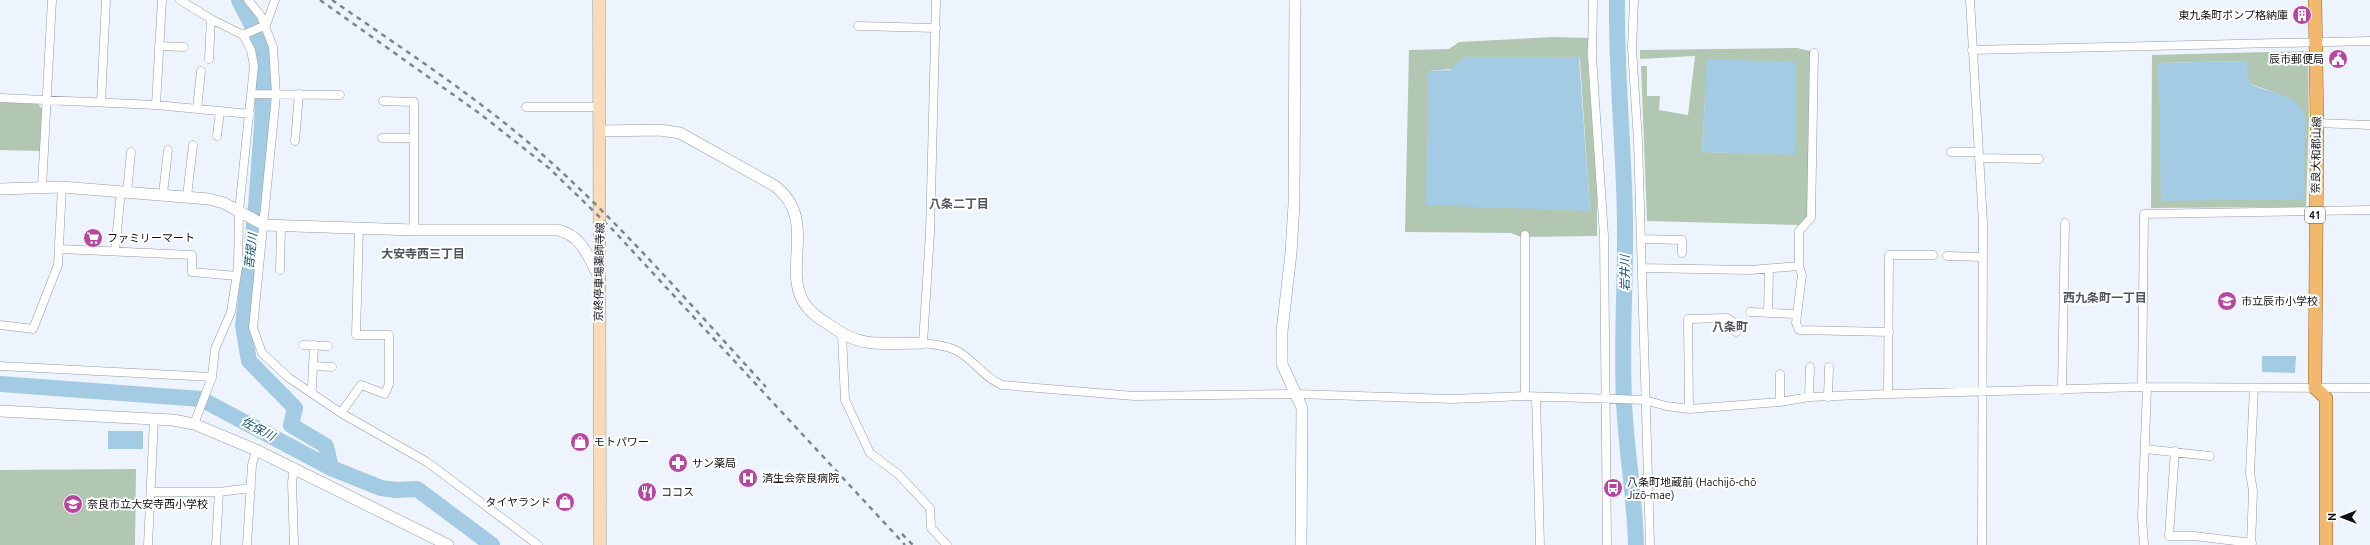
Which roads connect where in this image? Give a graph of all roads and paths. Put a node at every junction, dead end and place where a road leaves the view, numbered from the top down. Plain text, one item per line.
1 (52, 0) edge
2 (106, 0) edge
3 (162, 0) edge
4 (180, 0) edge
5 (248, 0) edge
6 (275, 0) edge
7 (599, 0) edge
8 (936, 0) edge
9 (1295, 0) edge
10 (1593, 0) edge
11 (1634, 0) edge
12 (1970, 0) edge
13 (2316, 0) edge
14 (211, 19) junction
15 (265, 25) junction
16 (858, 26) dead end
17 (936, 28) junction
18 (245, 34) junction
19 (2370, 41) edge
20 (2317, 42) junction
21 (159, 46) junction
22 (184, 47) dead end
23 (1972, 50) junction
24 (1814, 54) dead end
25 (209, 59) dead end
26 (201, 72) dead end
27 (299, 94) junction
28 (255, 95) junction
29 (274, 95) junction
30 (340, 95) dead end
31 (0, 98) edge
32 (47, 100) junction
33 (383, 101) dead end
34 (101, 102) junction
35 (156, 105) junction
36 (600, 106) junction
37 (526, 107) dead end
38 (196, 108) junction
39 (220, 111) junction
40 (250, 114) junction
41 (2317, 123) junction
42 (2370, 125) edge
43 (600, 131) junction
44 (217, 136) dead end
45 (382, 138) dead end
46 (414, 138) junction
47 (295, 141) dead end
48 (193, 144) dead end
49 (168, 150) dead end
50 (131, 152) dead end
51 (1951, 152) dead end
52 (1978, 155) junction
53 (2039, 159) dead end
54 (42, 187) junction
55 (62, 187) junction
56 (0, 189) edge
57 (124, 192) junction
58 (163, 194) junction
59 (187, 196) junction
60 (2315, 210) junction
61 (2370, 210) edge
62 (241, 212) junction
63 (2065, 223) dead end
64 (262, 224) junction
65 (281, 226) junction
66 (359, 228) junction
67 (414, 230) junction
68 (1526, 235) dead end
69 (1641, 239) junction
70 (60, 249) junction
71 (116, 251) junction
72 (1682, 254) dead end
73 (1933, 255) dead end
74 (1947, 256) dead end
75 (1983, 257) junction
76 (1799, 266) junction
77 (1642, 268) junction
78 (1769, 269) junction
79 (280, 270) dead end
80 (598, 275) junction
81 (236, 276) junction
82 (1750, 312) dead end
83 (1768, 313) junction
84 (1795, 314) junction
85 (0, 325) edge
86 (1736, 332) dead end
87 (1889, 332) junction
88 (842, 334) junction
89 (923, 344) junction
90 (303, 345) dead end
91 (314, 345) junction
92 (328, 346) dead end
93 (0, 366) edge
94 (313, 366) junction
95 (332, 367) dead end
96 (1810, 367) dead end
97 (1829, 367) dead end
98 (1780, 374) dead end
99 (211, 380) junction
100 (2145, 388) junction
101 (2254, 388) junction
102 (2315, 388) junction
103 (2370, 388) edge
104 (2062, 390) junction
105 (309, 391) junction
106 (1981, 393) junction
107 (1296, 394) junction
108 (1888, 394) junction
109 (1525, 396) junction
110 (1536, 397) junction
111 (1828, 397) junction
112 (1809, 398) junction
113 (1608, 399) junction
114 (1643, 400) junction
115 (1780, 402) junction
116 (1689, 409) junction
117 (0, 411) edge
118 (341, 413) junction
119 (154, 419) junction
120 (195, 419) junction
121 (2145, 449) junction
122 (256, 450) junction
123 (2175, 451) junction
124 (2210, 456) dead end
125 (294, 469) junction
126 (251, 488) junction
127 (151, 492) junction
128 (220, 492) junction
129 (2208, 541) edge
130 (2252, 544) edge
131 (148, 545) edge
132 (216, 545) edge
133 (248, 545) edge
134 (294, 545) edge
135 (448, 545) edge
136 (538, 545) edge
137 (600, 545) edge
138 (947, 545) edge
139 (1301, 545) edge
140 (1540, 545) edge
141 (1607, 545) edge
142 (1650, 545) edge
143 (1982, 545) edge
144 (2144, 545) edge
145 (2326, 545) edge

1 - 32 street
2 - 34 street
3 - 21 street
4 - 14 street
5 - 15 street
6 - 15 street
7 - 36 main road, 京終停車場薬師寺線
8 - 17 street
9 - 107 street
10 - 113 street
11 - 69 street
12 - 23 street
13 - 20 main road, 奈良大和郡山線 / 41
14 - 18 street
14 - 25 street
15 - 18 street
15 - 29 street
16 - 17 street
17 - 89 street
18 - 28 street
19 - 20 street
20 - 23 street
20 - 41 main road, 奈良大和郡山線 / 41
21 - 22 street
21 - 35 street
23 - 52 street
24 - 76 street
26 - 38 street
27 - 29 street
27 - 30 street
27 - 47 street
28 - 29 street
28 - 40 street
29 - 64 street
31 - 32 street
32 - 34 street
32 - 54 street
33 - 46 street
34 - 35 street
35 - 38 street
36 - 37 street
36 - 43 main road, 京終停車場薬師寺線
38 - 39 street
39 - 40 street
39 - 44 street
40 - 62 street
41 - 42 street
41 - 60 main road, 奈良大和郡山線 / 41
43 - 80 main road, 京終停車場薬師寺線
43 - 88 street
45 - 46 street
46 - 67 street
48 - 59 street
49 - 58 street
50 - 57 street
51 - 52 street
52 - 53 street
52 - 75 street
54 - 55 street
54 - 56 street
55 - 57 street
55 - 70 street
57 - 58 street
57 - 71 street
58 - 59 street
59 - 62 street
60 - 61 street
60 - 100 street
60 - 102 main road, 奈良大和郡山線 / 41
62 - 64 street
62 - 81 street
63 - 104 street
64 - 65 street
64 - 105 street
65 - 66 street
65 - 79 street
66 - 67 street
66 - 118 street
67 - 80 street
68 - 109 street
69 - 72 street
69 - 77 street
70 - 71 street
70 - 85 street
71 - 81 street
73 - 87 street
74 - 75 street
75 - 106 street
76 - 78 street
76 - 84 street
77 - 78 street
77 - 114 street
78 - 83 street
80 - 137 main road, 京終停車場薬師寺線
81 - 99 street
82 - 83 street
83 - 84 street
84 - 87 street
86 - 116 street
87 - 108 street
88 - 89 street
88 - 138 street
89 - 107 street
90 - 91 street
91 - 92 street
91 - 94 street
93 - 99 street
94 - 95 street
94 - 105 street
96 - 112 street
97 - 111 street
98 - 115 street
99 - 120 street
100 - 101 street
100 - 104 street
100 - 121 street
101 - 102 street
101 - 130 street
102 - 103 street
102 - 145 main road
104 - 106 street
105 - 118 street
106 - 108 street
106 - 143 street
107 - 109 street
107 - 139 street
108 - 111 street
109 - 110 street
110 - 113 street
110 - 140 street
111 - 112 street
112 - 115 street
113 - 114 street
113 - 141 street
114 - 116 street
114 - 142 street
115 - 116 street
117 - 119 street
118 - 136 street
119 - 120 street
119 - 127 street
120 - 122 street
121 - 123 street
121 - 144 street
122 - 125 street
122 - 126 street
123 - 124 street
123 - 129 street
125 - 134 street
125 - 135 street
126 - 128 street
126 - 133 street
127 - 128 street
127 - 131 street
128 - 132 street
129 - 130 street

